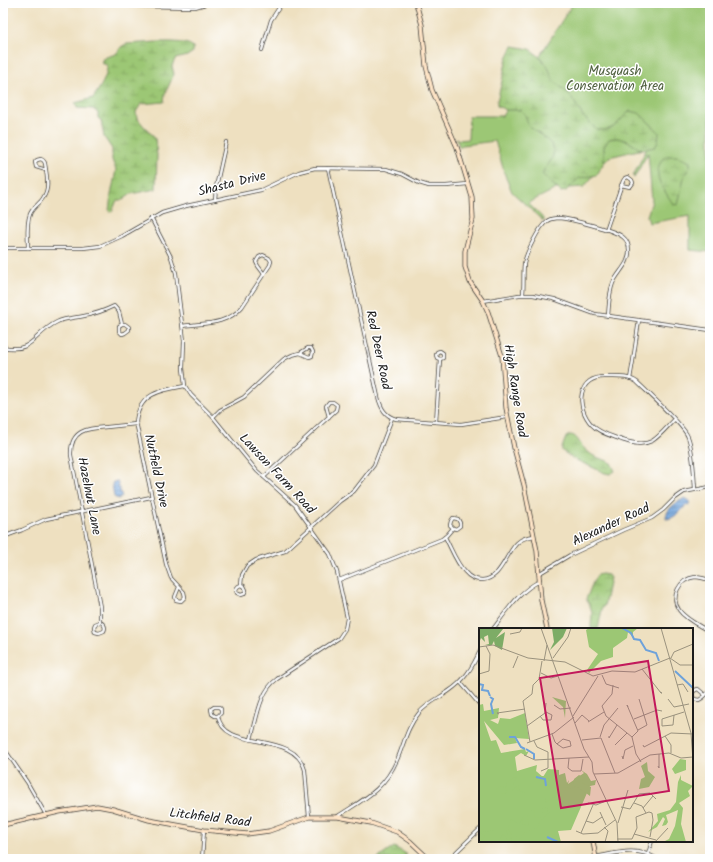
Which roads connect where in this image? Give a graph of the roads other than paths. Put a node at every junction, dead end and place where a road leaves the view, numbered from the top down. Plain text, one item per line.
1 (122, 3) edge
2 (209, 3) edge
3 (352, 3) edge
4 (416, 3) edge
5 (281, 4) edge
6 (262, 50) dead end
7 (226, 142) dead end
8 (328, 168) junction
9 (46, 170) junction
10 (468, 184) junction
11 (621, 185) junction
12 (215, 200) junction
13 (151, 218) junction
14 (606, 230) junction
15 (3, 248) edge
16 (28, 248) junction
17 (264, 274) junction
18 (523, 294) junction
19 (483, 301) junction
20 (608, 316) junction
21 (638, 320) junction
22 (122, 324) junction
23 (183, 326) junction
24 (710, 330) edge
25 (3, 347) edge
26 (300, 353) junction
27 (440, 359) dead end
28 (630, 378) junction
29 (185, 386) junction
30 (507, 416) junction
31 (329, 417) junction
32 (213, 418) junction
33 (392, 418) junction
34 (674, 420) junction
35 (436, 422) junction
36 (136, 424) junction
37 (264, 477) junction
38 (710, 487) edge
39 (695, 489) junction
40 (151, 497) junction
41 (82, 511) junction
42 (312, 527) junction
43 (452, 528) junction
44 (534, 536) junction
45 (3, 537) edge
46 (445, 537) junction
47 (540, 573) junction
48 (338, 580) junction
49 (710, 580) edge
50 (540, 582) junction
51 (241, 585) junction
52 (179, 587) junction
53 (100, 622) junction
54 (495, 628) edge
55 (548, 628) edge
56 (710, 632) edge
57 (710, 639) edge
58 (479, 653) edge
59 (710, 664) edge
60 (460, 682) junction
61 (710, 690) edge
62 (693, 692) edge
63 (705, 695) junction
64 (693, 696) edge
65 (479, 704) edge
66 (218, 716) junction
67 (251, 739) junction
68 (3, 747) edge
69 (46, 815) junction
70 (309, 817) junction
71 (338, 817) junction
72 (3, 825) edge
73 (204, 830) junction
74 (479, 830) edge
75 (592, 842) edge
76 (652, 842) edge
77 (648, 854) junction
78 (596, 858) edge
79 (202, 859) edge
80 (429, 859) edge
81 (449, 859) edge
82 (657, 859) edge

1 - 2 street
3 - 5 street
4 - 10 street, High Range Road
5 - 6 street
7 - 12 street
8 - 10 street, Shasta Drive
8 - 12 street, Shasta Drive
8 - 33 street, Red Deer Road
9 - 9 street
9 - 16 street
10 - 19 street, High Range Road
11 - 11 street
11 - 14 street
12 - 13 street, Shasta Drive
13 - 16 street, Shasta Drive
13 - 23 street
14 - 18 street
14 - 20 street
15 - 16 street, Shasta Drive
17 - 17 street
17 - 23 street
18 - 19 street
18 - 20 street
19 - 30 street, High Range Road
20 - 21 street
21 - 24 street
21 - 28 street
22 - 22 street
22 - 25 street
23 - 29 street
26 - 26 street
26 - 32 street
27 - 35 street
28 - 34 street
28 - 34 street
29 - 32 street, Lawson Farm Road
29 - 36 street, Nutfield Drive
30 - 35 street
30 - 44 street, High Range Road
31 - 31 street
31 - 37 street
32 - 37 street, Lawson Farm Road
33 - 35 street
33 - 42 street
34 - 39 street
36 - 40 street, Nutfield Drive
36 - 41 street, Hazelnut Lane
37 - 42 street, Lawson Farm Road
38 - 39 street, Alexander Road
39 - 47 street, Alexander Road
40 - 41 street
40 - 52 street, Nutfield Drive
41 - 45 street
41 - 53 street, Hazelnut Lane
42 - 48 street, Lawson Farm Road
42 - 51 street
43 - 43 street
43 - 46 street
44 - 46 street
44 - 47 street, High Range Road
46 - 48 street
47 - 50 street, High Range Road
48 - 67 street, Lawson Farm Road
49 - 56 street
50 - 54 street
50 - 55 street, High Range Road
51 - 51 street
52 - 52 street, Nutfield Drive
53 - 53 street, Hazelnut Lane
57 - 59 street
58 - 60 street
60 - 65 street
60 - 71 street
61 - 63 street
62 - 63 street
63 - 64 street
66 - 66 street
66 - 67 street
67 - 70 street
68 - 69 street
69 - 72 street, Litchfield Road
69 - 73 street, Litchfield Road
70 - 71 street, Litchfield Road
70 - 73 street, Litchfield Road
71 - 80 street, Litchfield Road
73 - 79 street
74 - 81 street
75 - 78 street
76 - 77 street
77 - 78 street
77 - 82 street

